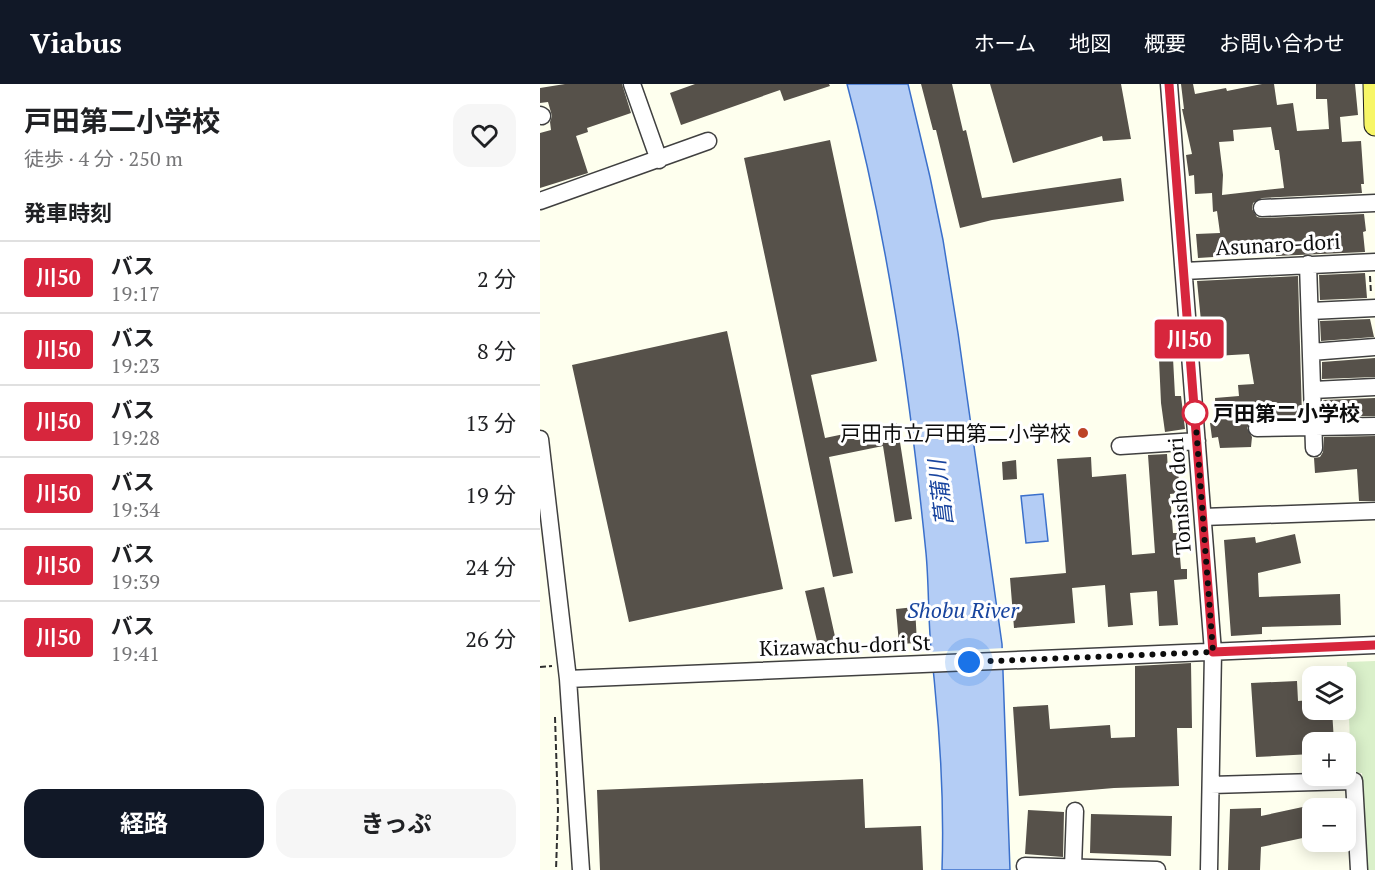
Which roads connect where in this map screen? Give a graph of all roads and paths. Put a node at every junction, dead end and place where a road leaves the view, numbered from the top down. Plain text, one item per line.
1 (633, 84) edge
2 (1169, 84) edge
3 (1374, 84) edge
4 (1375, 124) edge
5 (708, 141) dead end
6 (659, 160) junction
7 (540, 201) edge
8 (1375, 203) edge
9 (1262, 208) dead end
10 (1308, 264) junction
11 (1372, 270) edge
12 (1184, 272) junction
13 (1373, 303) edge
14 (1310, 311) junction
15 (1375, 347) edge
16 (1311, 352) junction
17 (1375, 387) edge
18 (1313, 390) junction
19 (1375, 426) edge
20 (1257, 428) dead end
21 (1314, 429) junction
22 (540, 439) edge
23 (1197, 441) junction
24 (1120, 446) dead end
25 (1314, 448) dead end
26 (1375, 511) edge
27 (1203, 517) junction
28 (1375, 645) edge
29 (1213, 652) junction
30 (568, 679) junction
31 (555, 716) dead end
32 (1211, 785) junction
33 (1075, 812) dead end
34 (1025, 866) dead end
35 (1073, 867) junction
36 (556, 870) edge
37 (581, 870) edge
38 (1157, 870) edge
39 (1209, 870) edge
40 (1359, 870) edge

1 - 6 street
2 - 12 street, Tonisho dori
3 - 4 main road
5 - 6 street
6 - 7 street
8 - 9 street
10 - 11 street, Asunaro-dori
10 - 12 street, Asunaro-dori
10 - 14 street
11 - 13 path
12 - 23 street, Tonisho dori
13 - 14 street
14 - 16 street
15 - 16 street
16 - 18 street
17 - 18 street
18 - 21 street
19 - 21 street
20 - 21 street
21 - 25 street
22 - 30 street
23 - 24 street
23 - 27 street, Tonisho dori
26 - 27 street
27 - 29 street, Tonisho dori
28 - 29 street, Kizawachu-dori St
29 - 30 street, Kizawachu-dori St
29 - 32 street, Tonisho dori
30 - 37 street
31 - 36 path
32 - 39 street, Tonisho dori
32 - 40 street
33 - 35 street
34 - 35 street
35 - 38 street

